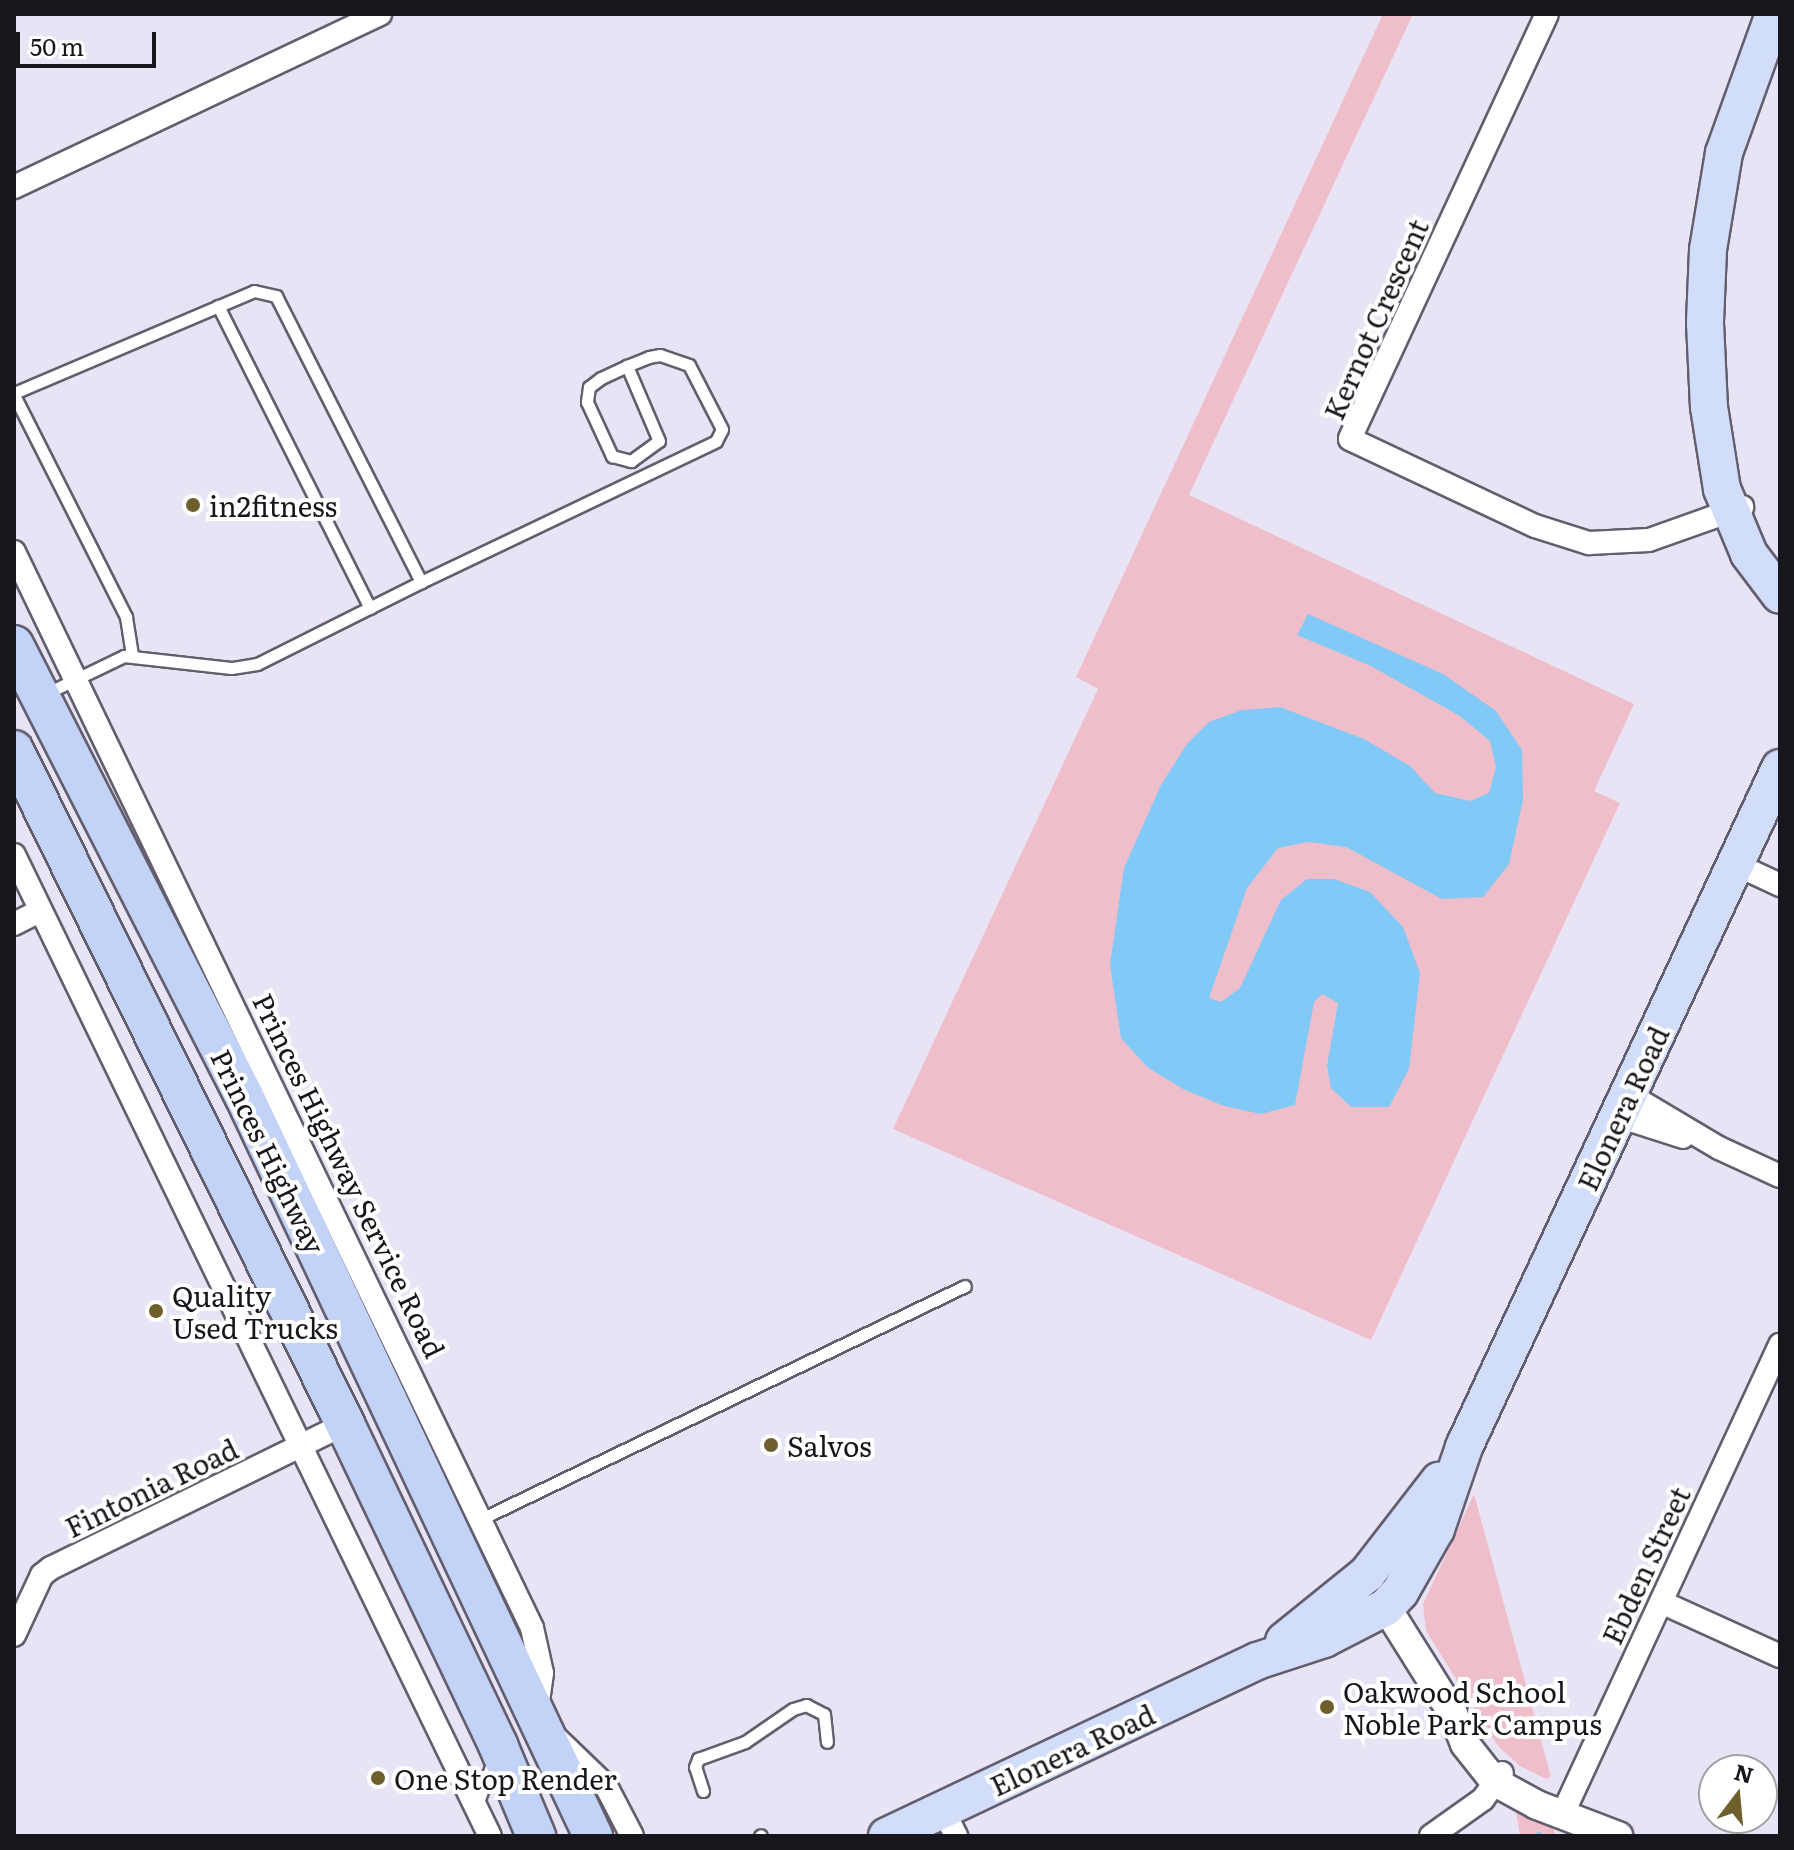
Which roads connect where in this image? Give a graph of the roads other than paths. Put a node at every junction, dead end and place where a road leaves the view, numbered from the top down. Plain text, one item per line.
1 (380, 14) edge
2 (1547, 14) edge
3 (1774, 14) edge
4 (14, 187) edge
5 (218, 306) junction
6 (627, 366) junction
7 (14, 394) edge
8 (1738, 508) junction
9 (14, 552) edge
10 (1780, 561) edge
11 (421, 582) junction
12 (1780, 595) edge
13 (370, 608) junction
14 (14, 645) edge
15 (132, 656) junction
16 (75, 677) junction
17 (26, 707) edge
18 (14, 750) edge
19 (1780, 768) edge
20 (14, 855) edge
21 (1735, 864) junction
22 (1780, 885) edge
23 (38, 912) junction
24 (14, 924) edge
25 (1623, 1105) junction
26 (1780, 1176) edge
27 (965, 1286) dead end
28 (1780, 1345) edge
29 (345, 1424) junction
30 (305, 1447) junction
31 (1464, 1447) junction
32 (481, 1519) junction
33 (1385, 1555) junction
34 (1661, 1602) junction
35 (1386, 1607) junction
36 (1309, 1621) junction
37 (14, 1635) edge
38 (1780, 1656) edge
39 (1257, 1661) junction
40 (542, 1719) junction
41 (827, 1742) dead end
42 (498, 1745) junction
43 (1498, 1777) junction
44 (703, 1791) dead end
45 (477, 1806) junction
46 (1564, 1811) junction
47 (950, 1823) edge
48 (490, 1836) edge
49 (536, 1836) edge
50 (593, 1836) edge
51 (632, 1836) edge
52 (887, 1836) edge
53 (1431, 1836) edge
54 (1618, 1836) edge

1 - 4 street
2 - 8 street, Kernot Crescent
3 - 8 main road
5 - 7 lane
5 - 11 lane
5 - 13 lane
6 - 6 lane
6 - 11 lane
7 - 15 lane
8 - 10 main road
8 - 12 main road
9 - 16 street, Princes Highway Service Road
11 - 13 lane
13 - 15 lane
14 - 17 highway, Princes Highway
15 - 16 lane
16 - 17 lane
16 - 32 street, Princes Highway Service Road
17 - 40 highway, Princes Highway
18 - 29 highway, Princes Highway
19 - 21 main road, Elonera Road
20 - 23 street
21 - 22 street
21 - 25 main road, Elonera Road
23 - 24 street
23 - 30 street
25 - 26 street
25 - 31 main road, Elonera Road
27 - 32 lane
28 - 34 street, Ebden Street
29 - 30 street, Fintonia Road
29 - 42 highway, Princes Highway
30 - 37 street, Fintonia Road
30 - 45 street
31 - 33 main road, Elonera Road
31 - 35 main road, Elonera Road
32 - 40 street, Princes Highway Service Road
33 - 35 main road
33 - 36 main road, Elonera Road
34 - 38 street
34 - 46 street, Ebden Street
35 - 36 main road
35 - 39 main road, Elonera Road
35 - 43 street
36 - 39 main road, Elonera Road
39 - 47 main road, Elonera Road
40 - 50 highway, Princes Highway
40 - 51 street
41 - 44 lane
42 - 45 lane
42 - 49 highway, Princes Highway
43 - 46 street
43 - 53 street
45 - 48 street
46 - 54 street
47 - 52 main road, Elonera Road

